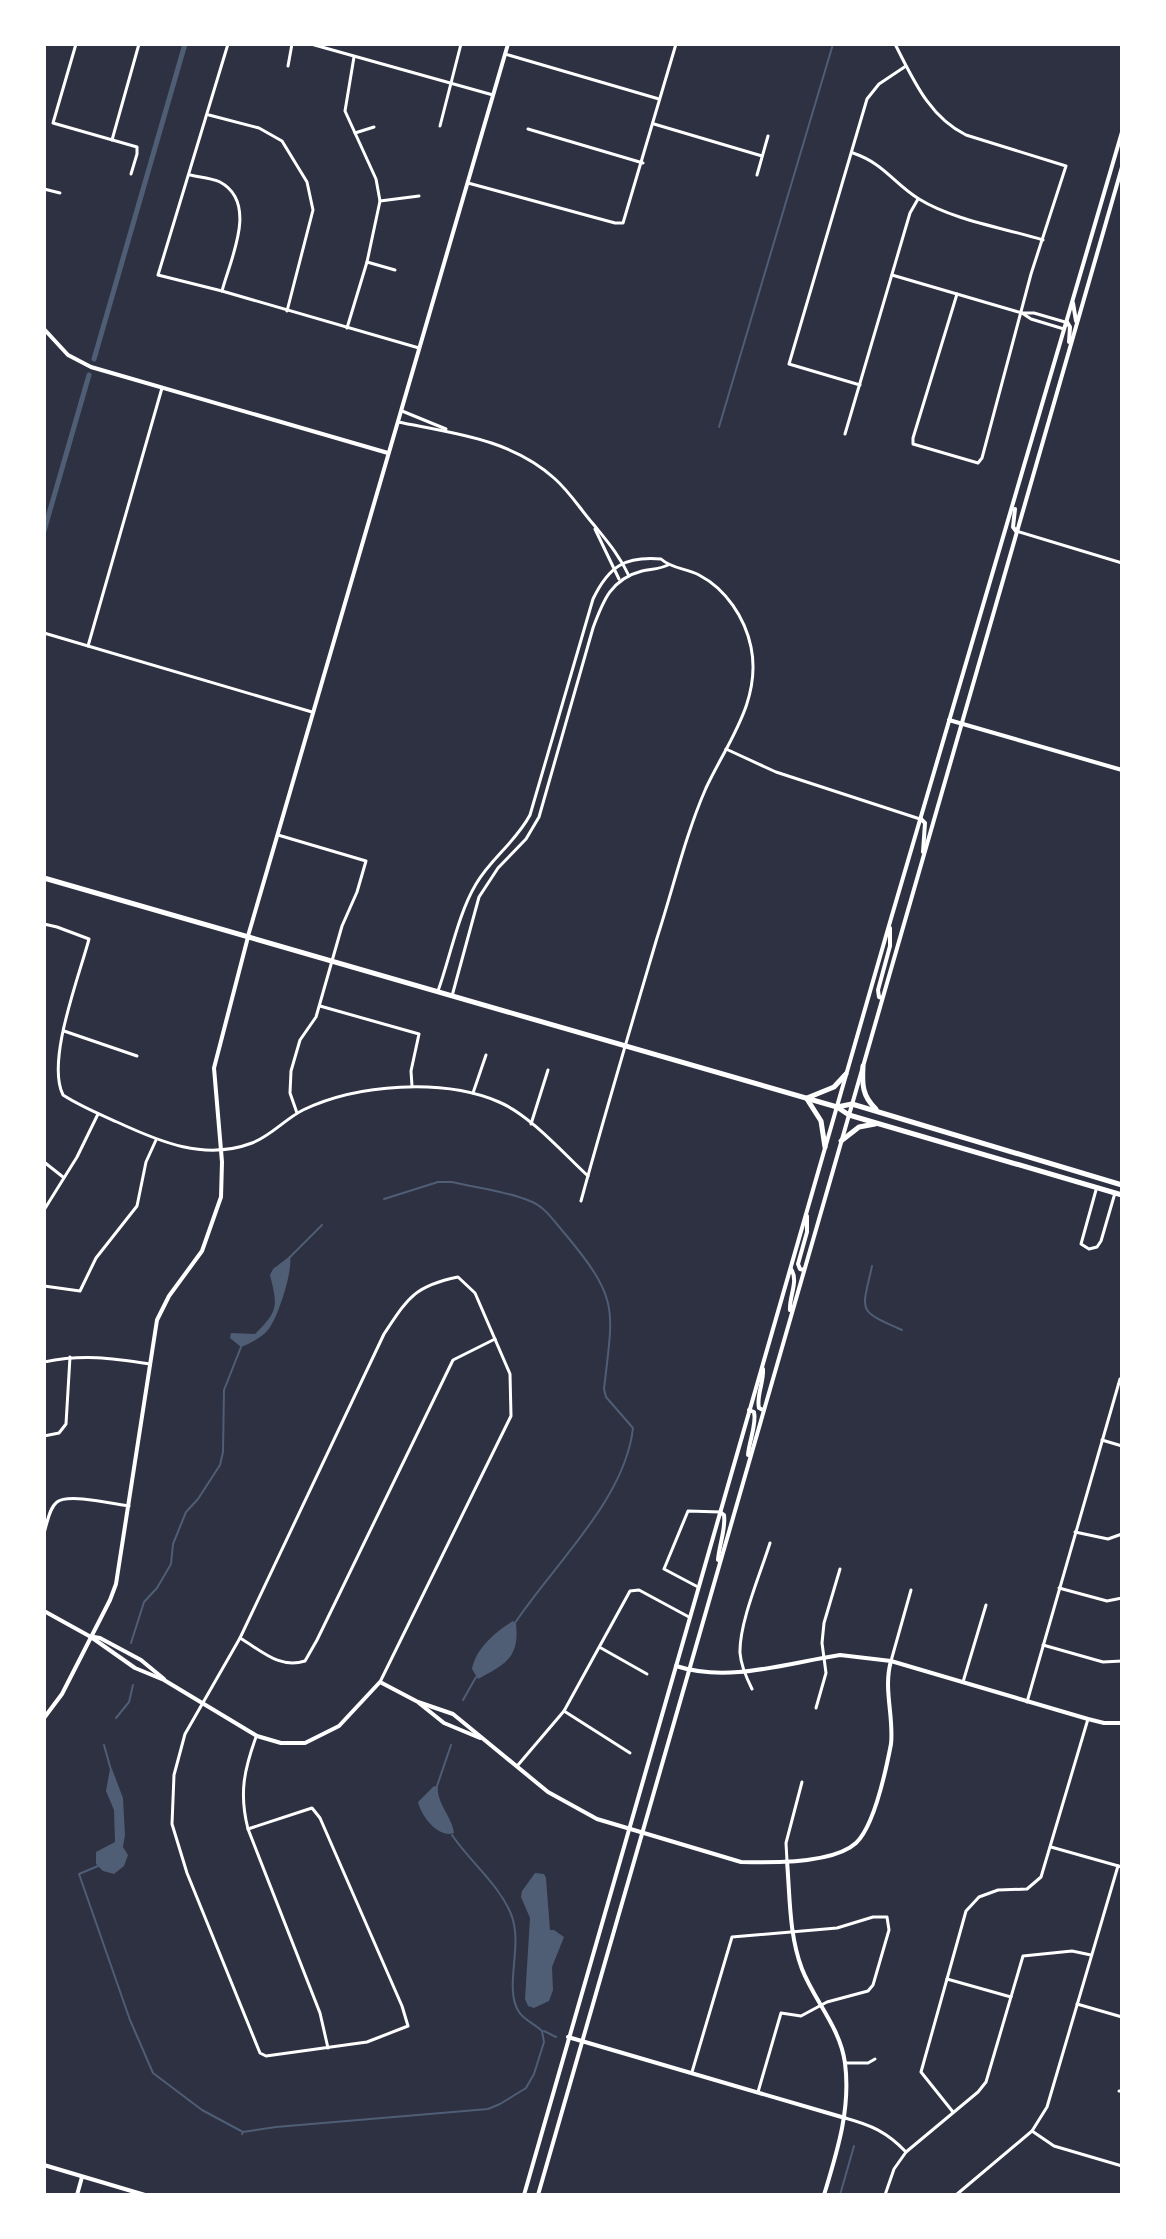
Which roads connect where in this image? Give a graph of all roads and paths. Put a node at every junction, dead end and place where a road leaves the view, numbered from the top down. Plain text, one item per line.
1 (76, 44) edge
2 (139, 44) edge
3 (228, 44) edge
4 (292, 44) edge
5 (311, 44) edge
6 (461, 44) edge
7 (508, 44) edge
8 (676, 44) edge
9 (895, 44) edge
10 (505, 54) junction
11 (354, 57) junction
12 (288, 66) dead end
13 (906, 66) junction
14 (451, 82) junction
15 (493, 95) junction
16 (661, 99) junction
17 (209, 115) junction
18 (654, 124) junction
19 (440, 126) dead end
20 (374, 127) dead end
21 (528, 129) dead end
22 (355, 133) junction
23 (1122, 134) edge
24 (768, 136) dead end
25 (112, 140) junction
26 (852, 153) junction
27 (762, 156) junction
28 (643, 163) junction
29 (1122, 167) edge
30 (131, 174) dead end
31 (190, 175) junction
32 (757, 175) dead end
33 (468, 183) junction
34 (44, 189) edge
35 (60, 193) dead end
36 (419, 196) dead end
37 (918, 199) junction
38 (380, 201) junction
39 (1043, 240) junction
40 (367, 262) junction
41 (395, 270) dead end
42 (892, 275) junction
43 (222, 291) junction
44 (957, 294) junction
45 (1073, 300) junction
46 (287, 311) junction
47 (1022, 313) junction
48 (1067, 322) junction
49 (1077, 322) junction
50 (347, 328) junction
51 (44, 329) edge
52 (1065, 329) junction
53 (420, 348) junction
54 (1069, 348) junction
55 (860, 385) junction
56 (162, 387) junction
57 (402, 411) junction
58 (398, 422) junction
59 (450, 430) junction
60 (845, 434) dead end
61 (388, 453) junction
62 (1017, 495) junction
63 (594, 525) junction
64 (1016, 531) junction
65 (623, 563) junction
66 (1122, 563) edge
67 (668, 565) junction
68 (613, 569) junction
69 (629, 576) junction
70 (620, 580) junction
71 (585, 626) junction
72 (593, 628) junction
73 (44, 633) edge
74 (88, 646) junction
75 (312, 712) junction
76 (559, 715) junction
77 (567, 718) junction
78 (949, 720) junction
79 (961, 723) junction
80 (726, 749) junction
81 (1122, 770) edge
82 (537, 794) junction
83 (545, 797) junction
84 (920, 819) junction
85 (277, 835) junction
86 (923, 859) junction
87 (485, 871) junction
88 (491, 877) junction
89 (44, 878) edge
90 (462, 920) junction
91 (890, 922) junction
92 (470, 923) junction
93 (44, 924) edge
94 (248, 936) junction
95 (333, 962) junction
96 (438, 991) junction
97 (452, 996) junction
98 (882, 998) junction
99 (320, 1006) junction
100 (64, 1031) junction
101 (624, 1047) junction
102 (486, 1055) dead end
103 (137, 1056) dead end
104 (863, 1066) junction
105 (548, 1070) dead end
106 (846, 1074) junction
107 (412, 1087) junction
108 (473, 1093) junction
109 (806, 1098) junction
110 (852, 1104) junction
111 (837, 1107) junction
112 (880, 1112) junction
113 (297, 1113) junction
114 (98, 1114) junction
115 (849, 1115) junction
116 (531, 1124) junction
117 (877, 1124) junction
118 (156, 1140) junction
119 (841, 1141) junction
120 (825, 1147) junction
121 (221, 1149) junction
122 (44, 1162) edge
123 (1052, 1164) junction
124 (1035, 1170) junction
125 (588, 1176) junction
126 (63, 1177) junction
127 (1122, 1185) edge
128 (1097, 1187) junction
129 (1118, 1194) edge
130 (581, 1201) dead end
131 (44, 1210) edge
132 (807, 1210) junction
133 (790, 1267) junction
134 (804, 1270) junction
135 (44, 1286) edge
136 (790, 1316) junction
137 (495, 1339) junction
138 (70, 1357) junction
139 (44, 1362) edge
140 (763, 1362) junction
141 (150, 1364) junction
142 (1121, 1380) edge
143 (749, 1410) junction
144 (763, 1410) junction
145 (44, 1436) edge
146 (1102, 1440) junction
147 (1122, 1446) edge
148 (748, 1461) junction
149 (129, 1506) junction
150 (720, 1512) junction
151 (1075, 1532) junction
152 (44, 1533) edge
153 (1122, 1534) edge
154 (770, 1543) dead end
155 (718, 1566) junction
156 (840, 1569) dead end
157 (698, 1587) junction
158 (1059, 1588) junction
159 (911, 1590) dead end
160 (1122, 1598) edge
161 (986, 1605) dead end
162 (44, 1611) edge
163 (689, 1617) junction
164 (91, 1637) junction
165 (240, 1638) junction
166 (1043, 1645) junction
167 (601, 1648) junction
168 (824, 1657) junction
169 (891, 1661) junction
170 (1122, 1661) edge
171 (676, 1666) junction
172 (688, 1670) junction
173 (743, 1671) junction
174 (647, 1674) dead end
175 (164, 1680) junction
176 (380, 1682) junction
177 (963, 1682) junction
178 (752, 1689) dead end
179 (418, 1702) junction
180 (1027, 1702) junction
181 (202, 1703) junction
182 (816, 1708) dead end
183 (564, 1711) junction
184 (44, 1718) edge
185 (1088, 1719) junction
186 (1122, 1723) edge
187 (257, 1736) junction
188 (482, 1739) junction
189 (630, 1753) dead end
190 (518, 1765) junction
191 (802, 1782) dead end
192 (248, 1829) junction
193 (628, 1830) junction
194 (641, 1834) junction
195 (1051, 1847) junction
196 (787, 1861) junction
197 (1120, 1867) edge
198 (792, 1932) junction
199 (1091, 1955) junction
200 (947, 1979) junction
201 (1011, 1997) junction
202 (1077, 2004) junction
203 (821, 2006) junction
204 (1122, 2017) edge
205 (568, 2037) junction
206 (581, 2041) junction
207 (328, 2048) junction
208 (875, 2059) dead end
209 (845, 2063) junction
210 (692, 2072) junction
211 (758, 2092) junction
212 (953, 2112) junction
213 (845, 2118) junction
214 (1032, 2131) junction
215 (906, 2152) junction
216 (44, 2165) edge
217 (1122, 2166) edge
218 (82, 2177) junction
219 (77, 2195) edge
220 (145, 2195) edge
221 (524, 2195) edge
222 (538, 2195) edge
223 (824, 2195) edge
224 (885, 2195) edge
225 (956, 2195) edge

1 - 25 street
2 - 25 street
3 - 17 street
4 - 12 street
5 - 11 street
6 - 14 street
7 - 10 main road
8 - 16 street
9 - 13 street
10 - 15 main road
10 - 16 street
11 - 14 street
11 - 22 street
13 - 26 street
13 - 39 street
14 - 15 street
14 - 19 street
15 - 33 main road
16 - 18 street
17 - 31 street
17 - 46 street
18 - 27 street
18 - 28 street
20 - 22 street
21 - 28 street
22 - 38 street
23 - 45 main road
24 - 27 street
25 - 30 street
26 - 37 street
26 - 55 street
27 - 32 street
28 - 33 street
29 - 49 main road
31 - 43 street
31 - 43 street
33 - 53 main road
34 - 35 street
36 - 38 street
37 - 39 street
37 - 42 street
38 - 40 street
39 - 47 street
40 - 41 street
40 - 50 street
42 - 44 street
42 - 55 street
43 - 46 street
44 - 47 street
44 - 47 street
45 - 48 main road
45 - 49 main road
46 - 50 street
47 - 48 street
47 - 52 street
48 - 52 main road
48 - 54 main road
49 - 54 main road
50 - 53 street
51 - 56 main road
52 - 62 main road
53 - 57 main road
54 - 64 main road
55 - 60 street
56 - 61 main road
56 - 74 street
57 - 58 main road
57 - 59 street
58 - 59 street
58 - 61 main road
59 - 63 street
61 - 75 main road
62 - 64 main road
62 - 78 main road
63 - 65 street
63 - 68 street
64 - 66 street
64 - 79 main road
65 - 67 street
65 - 68 street
65 - 69 street
67 - 69 street
67 - 80 street
68 - 70 street
68 - 71 street
69 - 70 street
70 - 72 street
71 - 72 street
71 - 76 street
72 - 77 street
73 - 74 street
74 - 75 street
75 - 85 main road
76 - 77 street
76 - 82 street
77 - 83 street
78 - 79 main road
78 - 84 main road
79 - 81 main road
79 - 86 main road
80 - 84 street
80 - 101 street
82 - 83 street
82 - 87 street
83 - 88 street
84 - 86 main road
84 - 91 main road
85 - 94 main road
85 - 95 street
86 - 98 main road
87 - 88 street
87 - 90 street
88 - 92 street
89 - 94 main road
90 - 92 street
90 - 96 street
91 - 98 main road
91 - 106 main road
92 - 97 street
93 - 100 street
94 - 95 main road
94 - 121 main road
95 - 96 main road
95 - 99 street
96 - 97 main road
97 - 101 main road
98 - 104 main road
99 - 107 street
99 - 113 street
100 - 103 street
100 - 114 street
101 - 109 main road
101 - 125 street
102 - 108 street
104 - 110 main road
104 - 112 main road
105 - 116 street
106 - 109 main road
106 - 111 main road
107 - 108 street
107 - 113 street
108 - 116 street
109 - 111 main road
109 - 120 main road
110 - 111 main road
110 - 112 main road
110 - 115 main road
111 - 115 main road
111 - 120 main road
112 - 123 main road
113 - 121 street
114 - 118 street
114 - 126 street
115 - 117 main road
115 - 119 main road
116 - 125 street
117 - 119 main road
117 - 124 main road
118 - 121 street
118 - 135 street
119 - 134 main road
120 - 132 main road
121 - 141 main road
122 - 126 street
123 - 124 main road
123 - 127 main road
124 - 128 main road
125 - 130 street
126 - 131 street
128 - 129 main road
128 - 129 street
132 - 133 main road
132 - 134 main road
133 - 136 main road
133 - 140 main road
134 - 136 main road
136 - 144 main road
137 - 165 street
137 - 165 street
137 - 176 street
138 - 139 street
138 - 141 street
138 - 145 street
140 - 143 main road
140 - 144 main road
141 - 149 main road
142 - 146 street
143 - 148 main road
143 - 150 main road
144 - 148 main road
146 - 147 street
146 - 151 street
148 - 155 main road
149 - 152 street
149 - 164 main road
150 - 155 main road
150 - 157 main road
150 - 157 street
151 - 153 street
151 - 158 street
154 - 173 street
155 - 172 main road
156 - 168 street
157 - 163 main road
158 - 160 street
158 - 166 street
159 - 169 street
161 - 177 street
162 - 164 main road
163 - 167 street
163 - 171 main road
164 - 175 main road
164 - 175 main road
164 - 184 main road
165 - 181 street
166 - 170 street
166 - 180 street
167 - 174 street
167 - 183 street
168 - 169 main road
168 - 173 main road
168 - 182 street
169 - 177 main road
169 - 196 main road
171 - 172 main road
171 - 193 main road
172 - 173 main road
172 - 194 main road
173 - 178 street
175 - 181 main road
176 - 179 main road
176 - 187 main road
177 - 180 main road
179 - 188 main road
179 - 188 main road
180 - 185 main road
181 - 187 main road
181 - 207 street
183 - 189 street
183 - 190 street
185 - 186 main road
185 - 195 street
187 - 192 street
188 - 190 main road
190 - 193 main road
191 - 196 street
192 - 207 street
192 - 207 street
193 - 194 main road
193 - 205 main road
194 - 196 main road
194 - 206 main road
195 - 197 street
195 - 200 street
196 - 198 main road
197 - 199 street
198 - 203 main road
198 - 203 street
198 - 210 street
199 - 201 street
199 - 202 street
200 - 201 street
200 - 212 street
201 - 212 street
202 - 204 street
202 - 214 street
203 - 209 main road
203 - 211 street
205 - 206 main road
205 - 221 main road
206 - 210 main road
206 - 222 main road
208 - 209 street
209 - 213 main road
210 - 211 main road
211 - 213 main road
212 - 215 street
213 - 215 street
213 - 223 main road
214 - 217 street
214 - 225 street
215 - 224 street
216 - 218 main road
218 - 219 main road
218 - 220 main road

